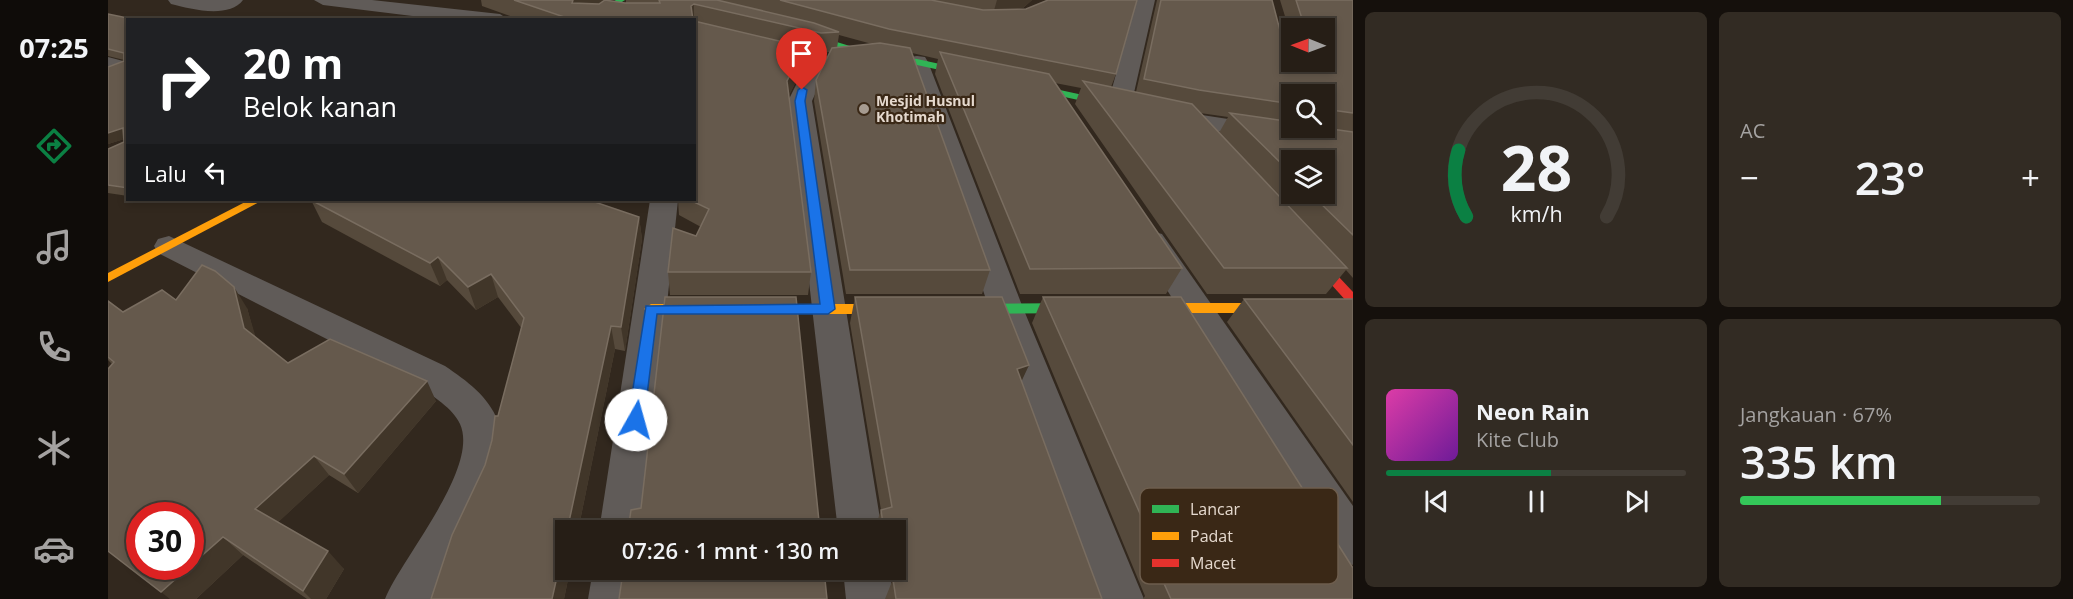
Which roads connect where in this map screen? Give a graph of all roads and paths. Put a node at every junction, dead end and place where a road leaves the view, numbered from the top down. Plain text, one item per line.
1 (177, 0) edge
2 (234, 0) edge
3 (323, 0) edge
4 (1146, 0) edge
5 (619, 7) edge
6 (450, 17) edge
7 (467, 18) edge
8 (591, 18) edge
9 (776, 25) edge
10 (875, 56) junction
11 (108, 62) edge
12 (916, 62) junction
13 (108, 72) edge
14 (1051, 91) junction
15 (1125, 107) joint
16 (1190, 125) edge
17 (1077, 131) edge
18 (1353, 146) edge
19 (255, 201) edge
20 (664, 201) edge
21 (1136, 220) edge
22 (1298, 240) edge
23 (169, 246) junction
24 (108, 278) edge
25 (1349, 305) edge
26 (1006, 308) junction
27 (1101, 308) edge
28 (1136, 308) edge
29 (1195, 308) junction
30 (1297, 308) edge
31 (651, 309) junction
32 (828, 309) junction
33 (911, 309) edge
34 (946, 309) edge
35 (1316, 488) edge
36 (622, 520) edge
37 (858, 520) edge
38 (1338, 522) edge
39 (1353, 544) edge
40 (615, 580) edge
41 (867, 580) edge
42 (409, 599) edge
43 (612, 599) edge
44 (870, 599) edge
45 (1120, 599) edge

1 - 2 street
3 - 6 street
4 - 15 street
5 - 8 street
6 - 7 street
9 - 10 street
10 - 12 street
10 - 32 street
11 - 13 lane
12 - 14 street
12 - 26 street
14 - 15 street
14 - 17 street
16 - 18 street
19 - 23 street
20 - 31 street
21 - 29 street
22 - 25 street
23 - 24 street
23 - 42 street
26 - 27 street
26 - 34 street
26 - 45 street
28 - 29 street
29 - 30 street
29 - 35 street
31 - 32 street
31 - 36 street
32 - 33 street
32 - 37 street
38 - 39 street
40 - 43 street
41 - 44 street

